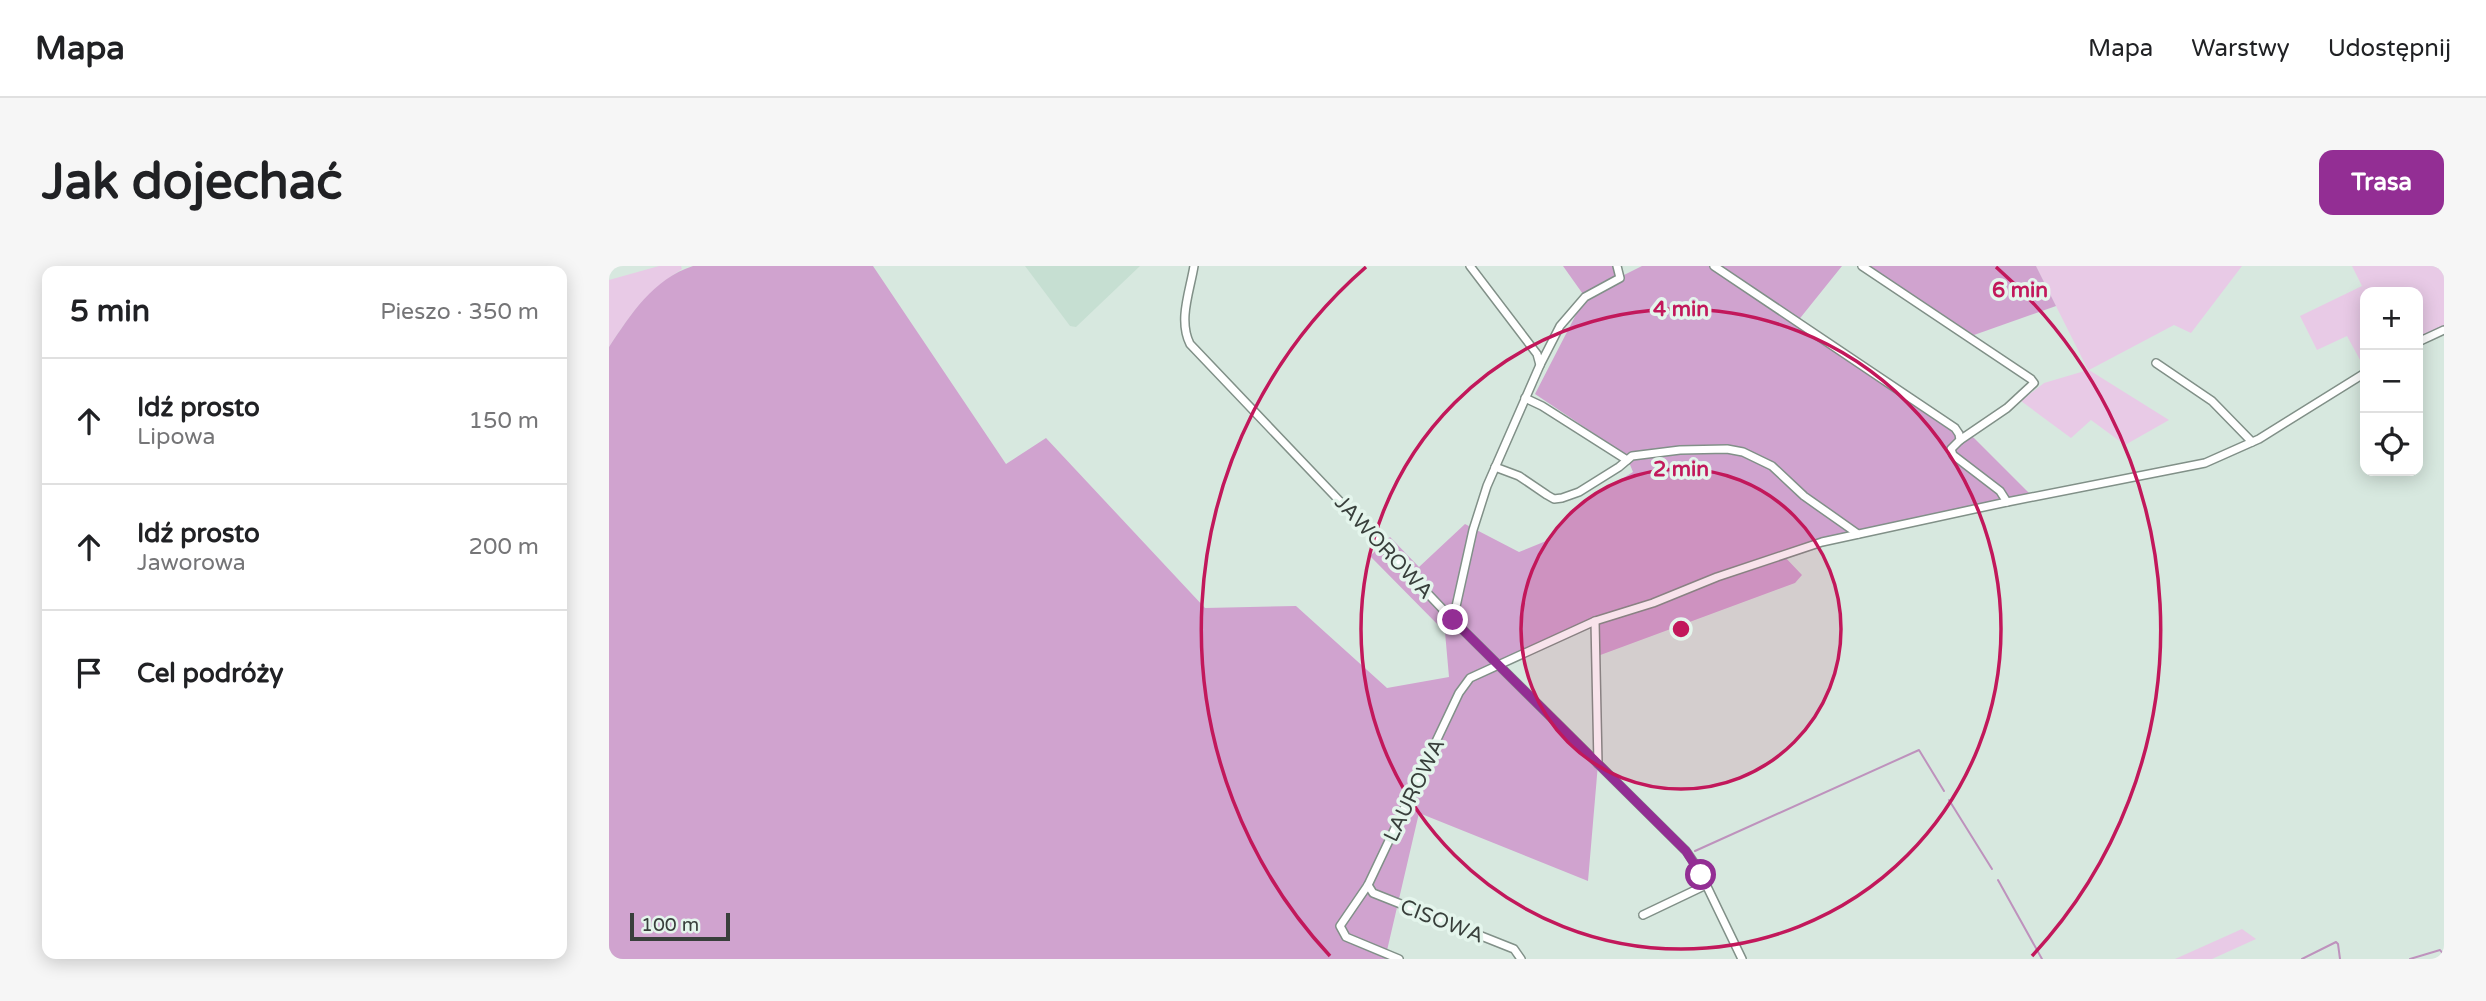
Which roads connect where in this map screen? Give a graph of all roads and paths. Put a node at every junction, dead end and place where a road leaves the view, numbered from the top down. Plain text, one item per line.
1 (1194, 266) edge
2 (1470, 266) edge
3 (1617, 266) edge
4 (1714, 266) edge
5 (1862, 266) edge
6 (2444, 330) edge
7 (2423, 340) edge
8 (2156, 363) dead end
9 (1540, 365) junction
10 (2360, 376) edge
11 (1525, 398) junction
12 (1960, 440) junction
13 (2252, 442) junction
14 (1626, 460) junction
15 (1495, 467) junction
16 (2007, 502) junction
17 (1859, 534) junction
18 (1453, 620) junction
19 (1595, 621) junction
20 (1497, 664) junction
21 (1598, 764) junction
22 (1368, 885) junction
23 (1706, 885) junction
24 (1643, 915) dead end
25 (1520, 956) edge
26 (1399, 959) edge
27 (1742, 959) edge

1 - 18 street, JAWOROWA
2 - 9 street
3 - 9 street
4 - 12 street
5 - 12 street
6 - 7 street
8 - 13 street
9 - 11 street
10 - 13 street, LAUROWA
11 - 14 street
11 - 15 street
12 - 16 street
13 - 16 street, LAUROWA
14 - 15 street
14 - 17 street
15 - 18 street
16 - 17 street, LAUROWA
17 - 19 street, LAUROWA
18 - 20 street, JAWOROWA
19 - 20 street, LAUROWA
19 - 21 street
20 - 21 street, JAWOROWA
20 - 22 street, LAUROWA
21 - 23 street, JAWOROWA
22 - 25 street, CISOWA
22 - 26 street, LAUROWA
23 - 24 street
23 - 27 street, JAWOROWA

